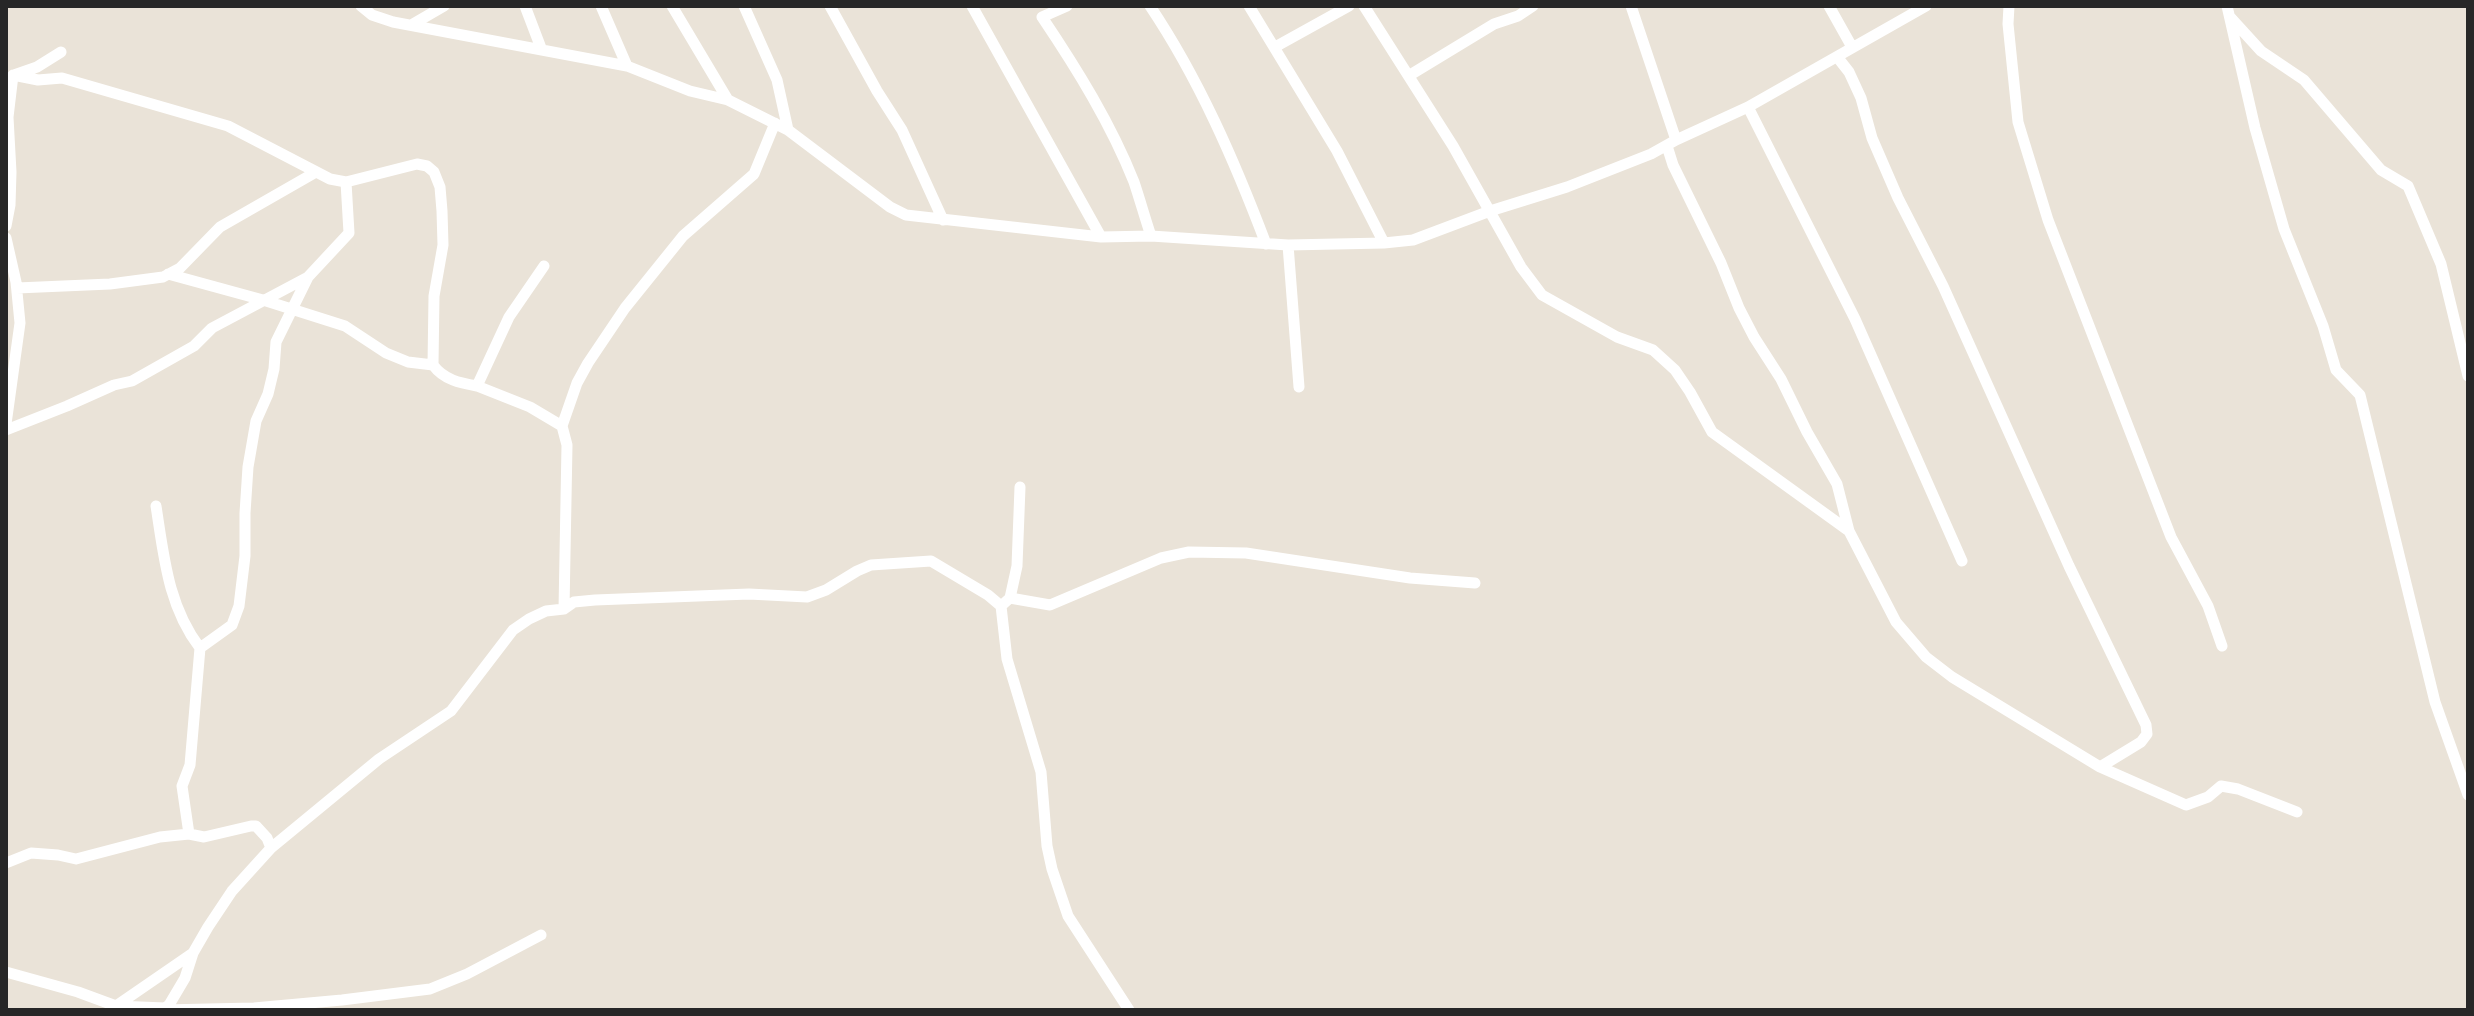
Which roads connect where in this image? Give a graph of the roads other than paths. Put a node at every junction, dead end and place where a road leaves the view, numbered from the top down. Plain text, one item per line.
1 (361, 6) edge
2 (444, 6) edge
3 (525, 6) edge
4 (601, 6) edge
5 (672, 6) edge
6 (744, 6) edge
7 (830, 6) edge
8 (972, 6) edge
9 (1067, 6) edge
10 (1150, 6) edge
11 (1249, 6) edge
12 (1349, 6) edge
13 (1364, 6) edge
14 (1533, 6) edge
15 (1631, 6) edge
16 (1829, 6) edge
17 (1926, 6) edge
18 (2009, 6) edge
19 (2228, 11) edge
20 (413, 24) junction
21 (1275, 47) junction
22 (1852, 47) junction
23 (541, 48) junction
24 (61, 52) dead end
25 (1838, 58) junction
26 (627, 66) junction
27 (9, 74) edge
28 (1410, 75) junction
29 (728, 100) junction
30 (1748, 107) junction
31 (775, 123) junction
32 (788, 130) junction
33 (1672, 143) junction
34 (316, 172) junction
35 (346, 182) junction
36 (1490, 211) junction
37 (943, 220) junction
38 (6, 226) edge
39 (1151, 236) junction
40 (1101, 237) junction
41 (6, 238) edge
42 (1384, 243) junction
43 (1266, 244) junction
44 (1288, 245) junction
45 (544, 266) dead end
46 (168, 274) junction
47 (308, 277) junction
48 (17, 288) junction
49 (263, 300) junction
50 (291, 309) junction
51 (433, 365) junction
52 (2468, 376) edge
53 (477, 386) junction
54 (1299, 387) dead end
55 (562, 426) junction
56 (6, 427) edge
57 (1020, 487) dead end
58 (156, 506) dead end
59 (1849, 531) junction
60 (1962, 561) dead end
61 (1475, 583) dead end
62 (1005, 602) junction
63 (564, 609) junction
64 (2222, 646) dead end
65 (200, 648) junction
66 (2100, 767) junction
67 (2468, 795) edge
68 (2297, 812) dead end
69 (189, 834) junction
70 (271, 848) junction
71 (6, 863) edge
72 (541, 935) dead end
73 (193, 953) junction
74 (6, 972) edge
75 (116, 1006) junction
76 (164, 1009) edge
77 (1129, 1010) edge

1 - 20 street
2 - 20 street
3 - 23 street
4 - 26 street
5 - 29 street
6 - 32 street
7 - 37 street
8 - 40 street
9 - 39 street
10 - 43 street
11 - 21 street
12 - 21 street
13 - 28 street
14 - 28 street
15 - 33 street
16 - 22 street
17 - 22 street
18 - 64 street
19 - 52 street
19 - 67 street
20 - 23 street
21 - 42 street
22 - 25 street
23 - 26 street
24 - 27 street
25 - 30 street
25 - 66 street
26 - 29 street
27 - 34 street
27 - 38 street
28 - 36 street
29 - 31 street
30 - 33 street
30 - 60 street
31 - 32 street
31 - 55 street
32 - 37 street
33 - 36 street
33 - 59 street
34 - 35 street
34 - 46 street
35 - 47 street
35 - 51 street
36 - 42 street
36 - 59 street
37 - 40 street
39 - 40 street
39 - 43 street
41 - 48 street
42 - 44 street
43 - 44 street
44 - 54 street
45 - 53 street
46 - 48 street
46 - 49 street
47 - 49 street
47 - 50 street
48 - 56 street
49 - 50 street
49 - 56 street
50 - 51 street
50 - 65 street
51 - 53 street
53 - 55 street
55 - 63 street
57 - 62 street
58 - 65 street
59 - 66 street
61 - 62 street
62 - 63 street
62 - 77 street
63 - 70 street
65 - 69 street
66 - 68 street
69 - 70 street
69 - 71 street
70 - 73 street
72 - 76 street
73 - 75 street
73 - 76 street
74 - 75 street
75 - 76 street

